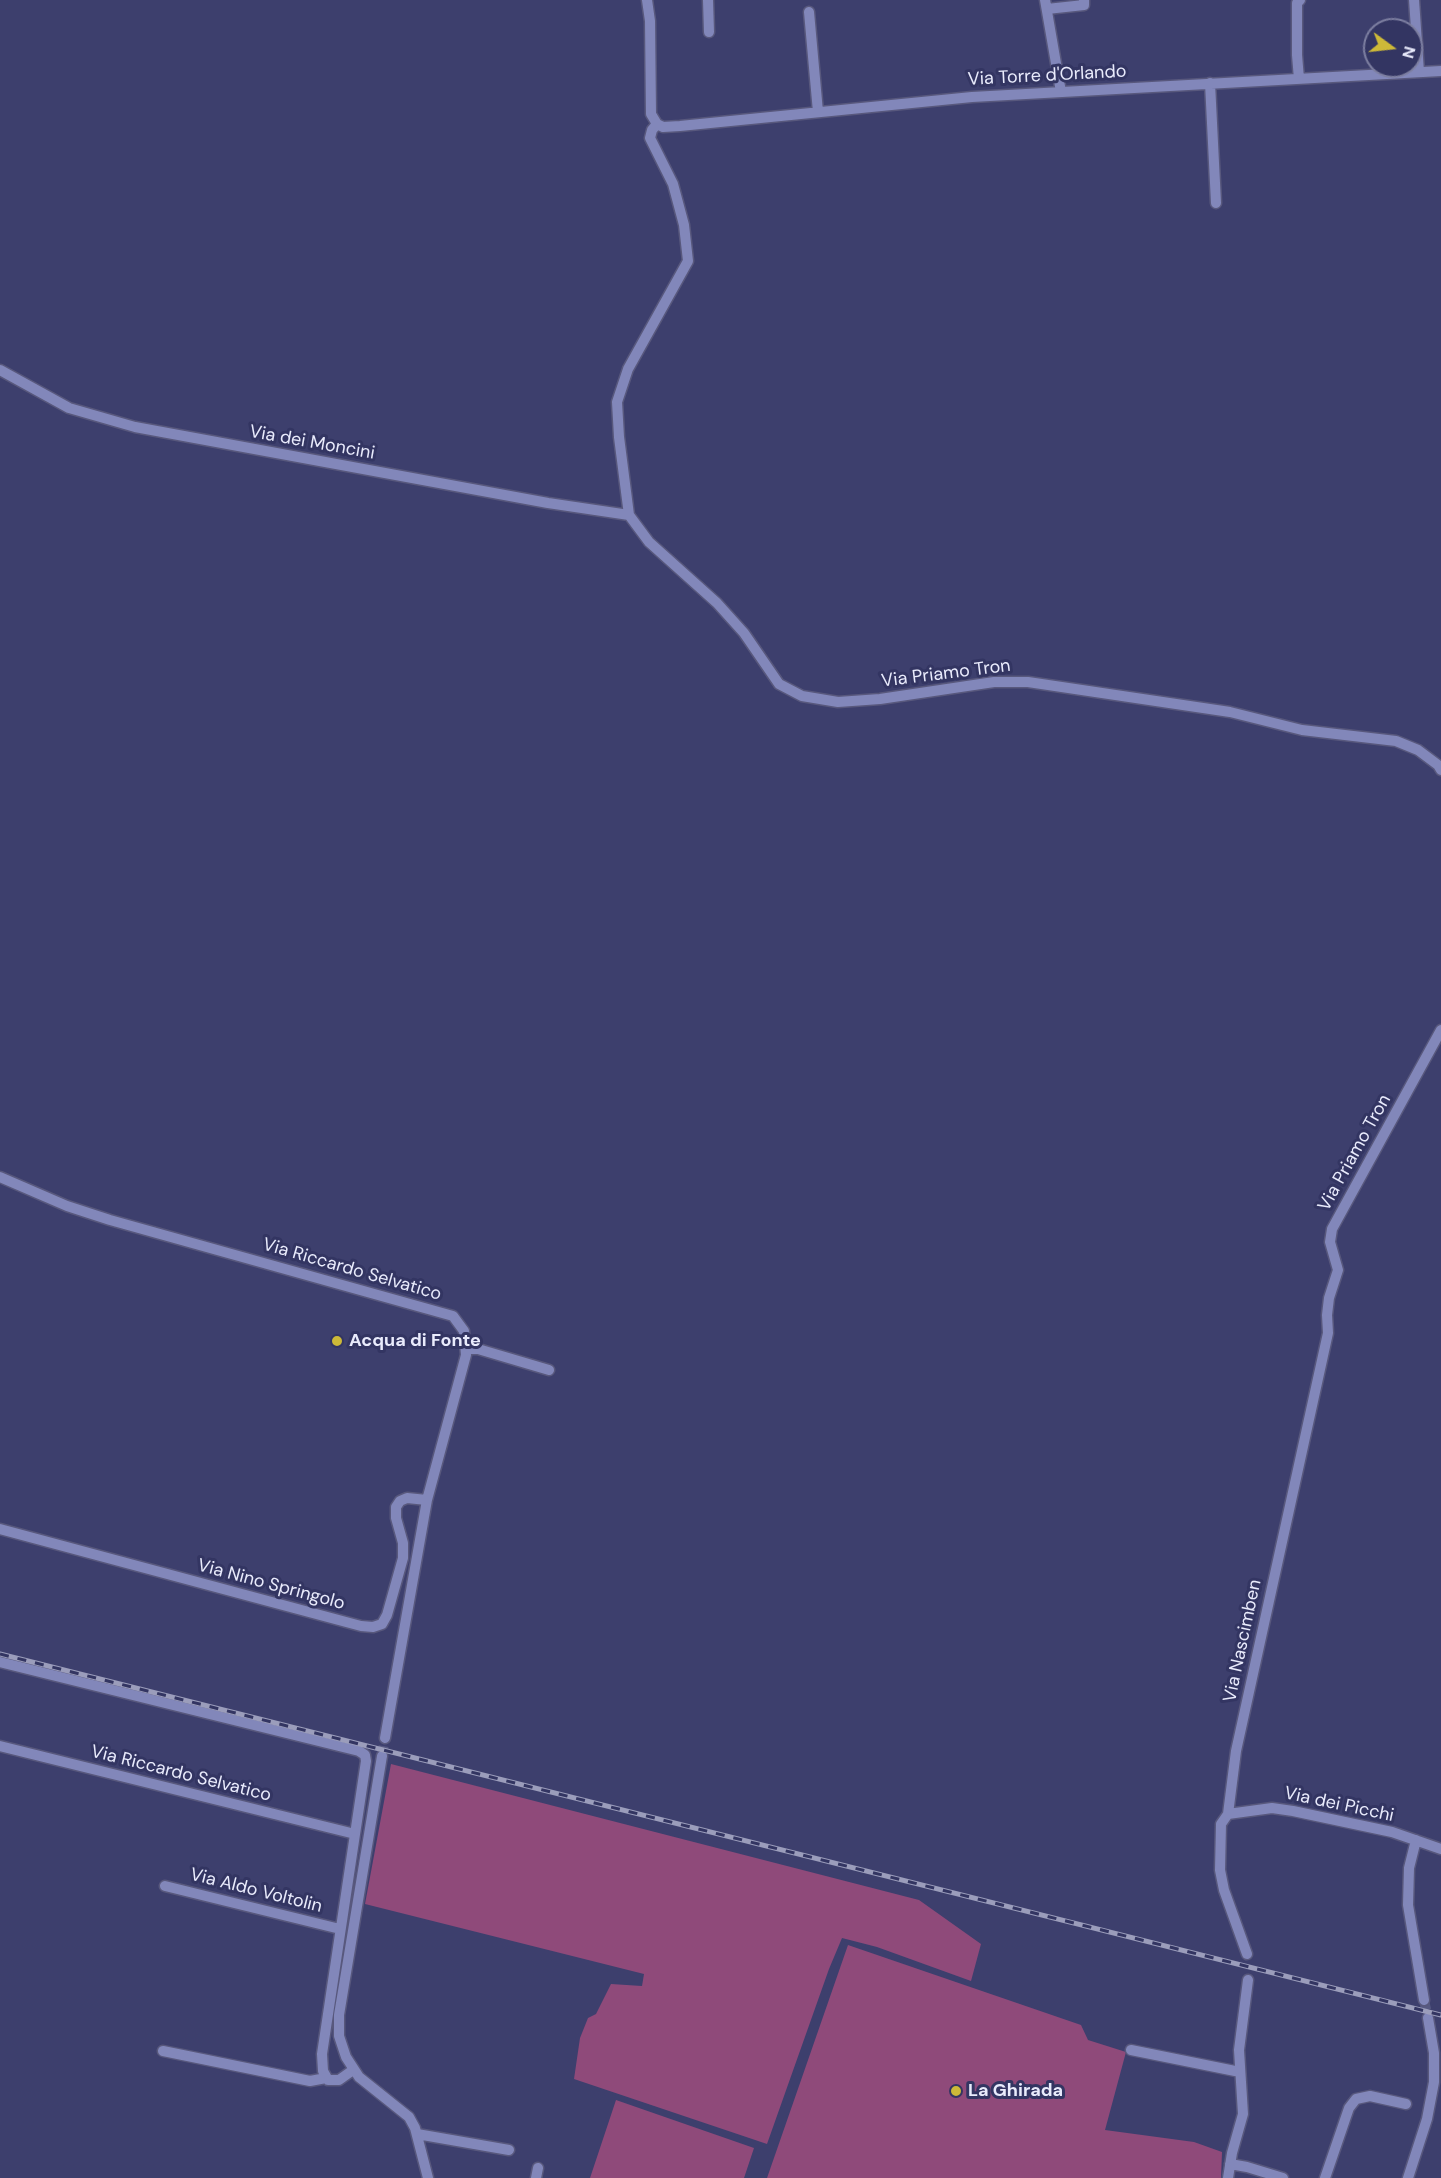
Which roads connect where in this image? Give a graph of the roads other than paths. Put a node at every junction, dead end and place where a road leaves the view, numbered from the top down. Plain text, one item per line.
1 (646, 0) edge
2 (708, 0) edge
3 (1084, 0) edge
4 (1300, 0) edge
5 (1414, 0) edge
6 (1046, 5) edge
7 (809, 12) dead end
8 (1415, 18) edge
9 (709, 32) dead end
10 (1441, 71) edge
11 (1423, 72) edge
12 (1363, 75) edge
13 (1299, 79) junction
14 (1210, 83) junction
15 (1061, 92) junction
16 (818, 112) junction
17 (657, 122) junction
18 (654, 150) junction
19 (1216, 202) dead end
20 (0, 370) edge
21 (629, 515) junction
22 (1441, 770) edge
23 (1441, 1030) edge
24 (0, 1177) edge
25 (1328, 1333) joint
26 (466, 1349) junction
27 (549, 1370) dead end
28 (427, 1500) junction
29 (0, 1529) edge
30 (0, 1662) edge
31 (385, 1738) tunnel mouth
32 (0, 1746) edge
33 (382, 1756) tunnel mouth
34 (1228, 1814) junction
35 (355, 1834) junction
36 (1416, 1840) junction
37 (1441, 1849) edge
38 (165, 1886) dead end
39 (340, 1929) junction
40 (1247, 1953) dead end
41 (1248, 1980) dead end
42 (1424, 2000) tunnel mouth
43 (1428, 2018) tunnel mouth
44 (163, 2050) dead end
45 (1131, 2050) dead end
46 (353, 2070) junction
47 (1240, 2072) junction
48 (326, 2078) junction
49 (1406, 2104) dead end
50 (417, 2134) junction
51 (509, 2150) dead end
52 (1230, 2164) junction
53 (428, 2178) edge
54 (1228, 2178) edge
55 (1282, 2178) edge
56 (1325, 2178) edge
57 (1408, 2178) edge

1 - 17 street
2 - 9 street
3 - 6 street
4 - 13 street
5 - 8 street
6 - 15 street
7 - 16 street
10 - 11 street, Via Torre d'Orlando
12 - 13 street, Via Torre d'Orlando
13 - 14 street, Via Torre d'Orlando
14 - 15 street, Via Torre d'Orlando
14 - 19 street
15 - 16 street, Via Torre d'Orlando
16 - 17 street, Via Torre d'Orlando
17 - 18 street
17 - 18 street
18 - 21 street
20 - 21 street, Via dei Moncini
21 - 22 street, Via Priamo Tron
23 - 25 street, Via Priamo Tron
24 - 26 street, Via Riccardo Selvatico
25 - 34 street, Via Nascimben
26 - 27 street
26 - 28 street, Via Riccardo Selvatico
28 - 29 street, Via Nino Springolo
28 - 31 street, Via Riccardo Selvatico
30 - 35 street
32 - 35 street, Via Riccardo Selvatico
33 - 46 street
34 - 36 street, Via dei Picchi
34 - 40 street, Via Nascimben
35 - 39 street
36 - 37 street, Via dei Picchi
36 - 42 street
38 - 39 street, Via Aldo Voltolin
39 - 48 street
41 - 47 street
43 - 57 street
44 - 48 street
45 - 47 street
46 - 48 street
46 - 50 street
47 - 52 street
49 - 56 street
50 - 51 street
50 - 53 street
52 - 54 street
52 - 55 street

